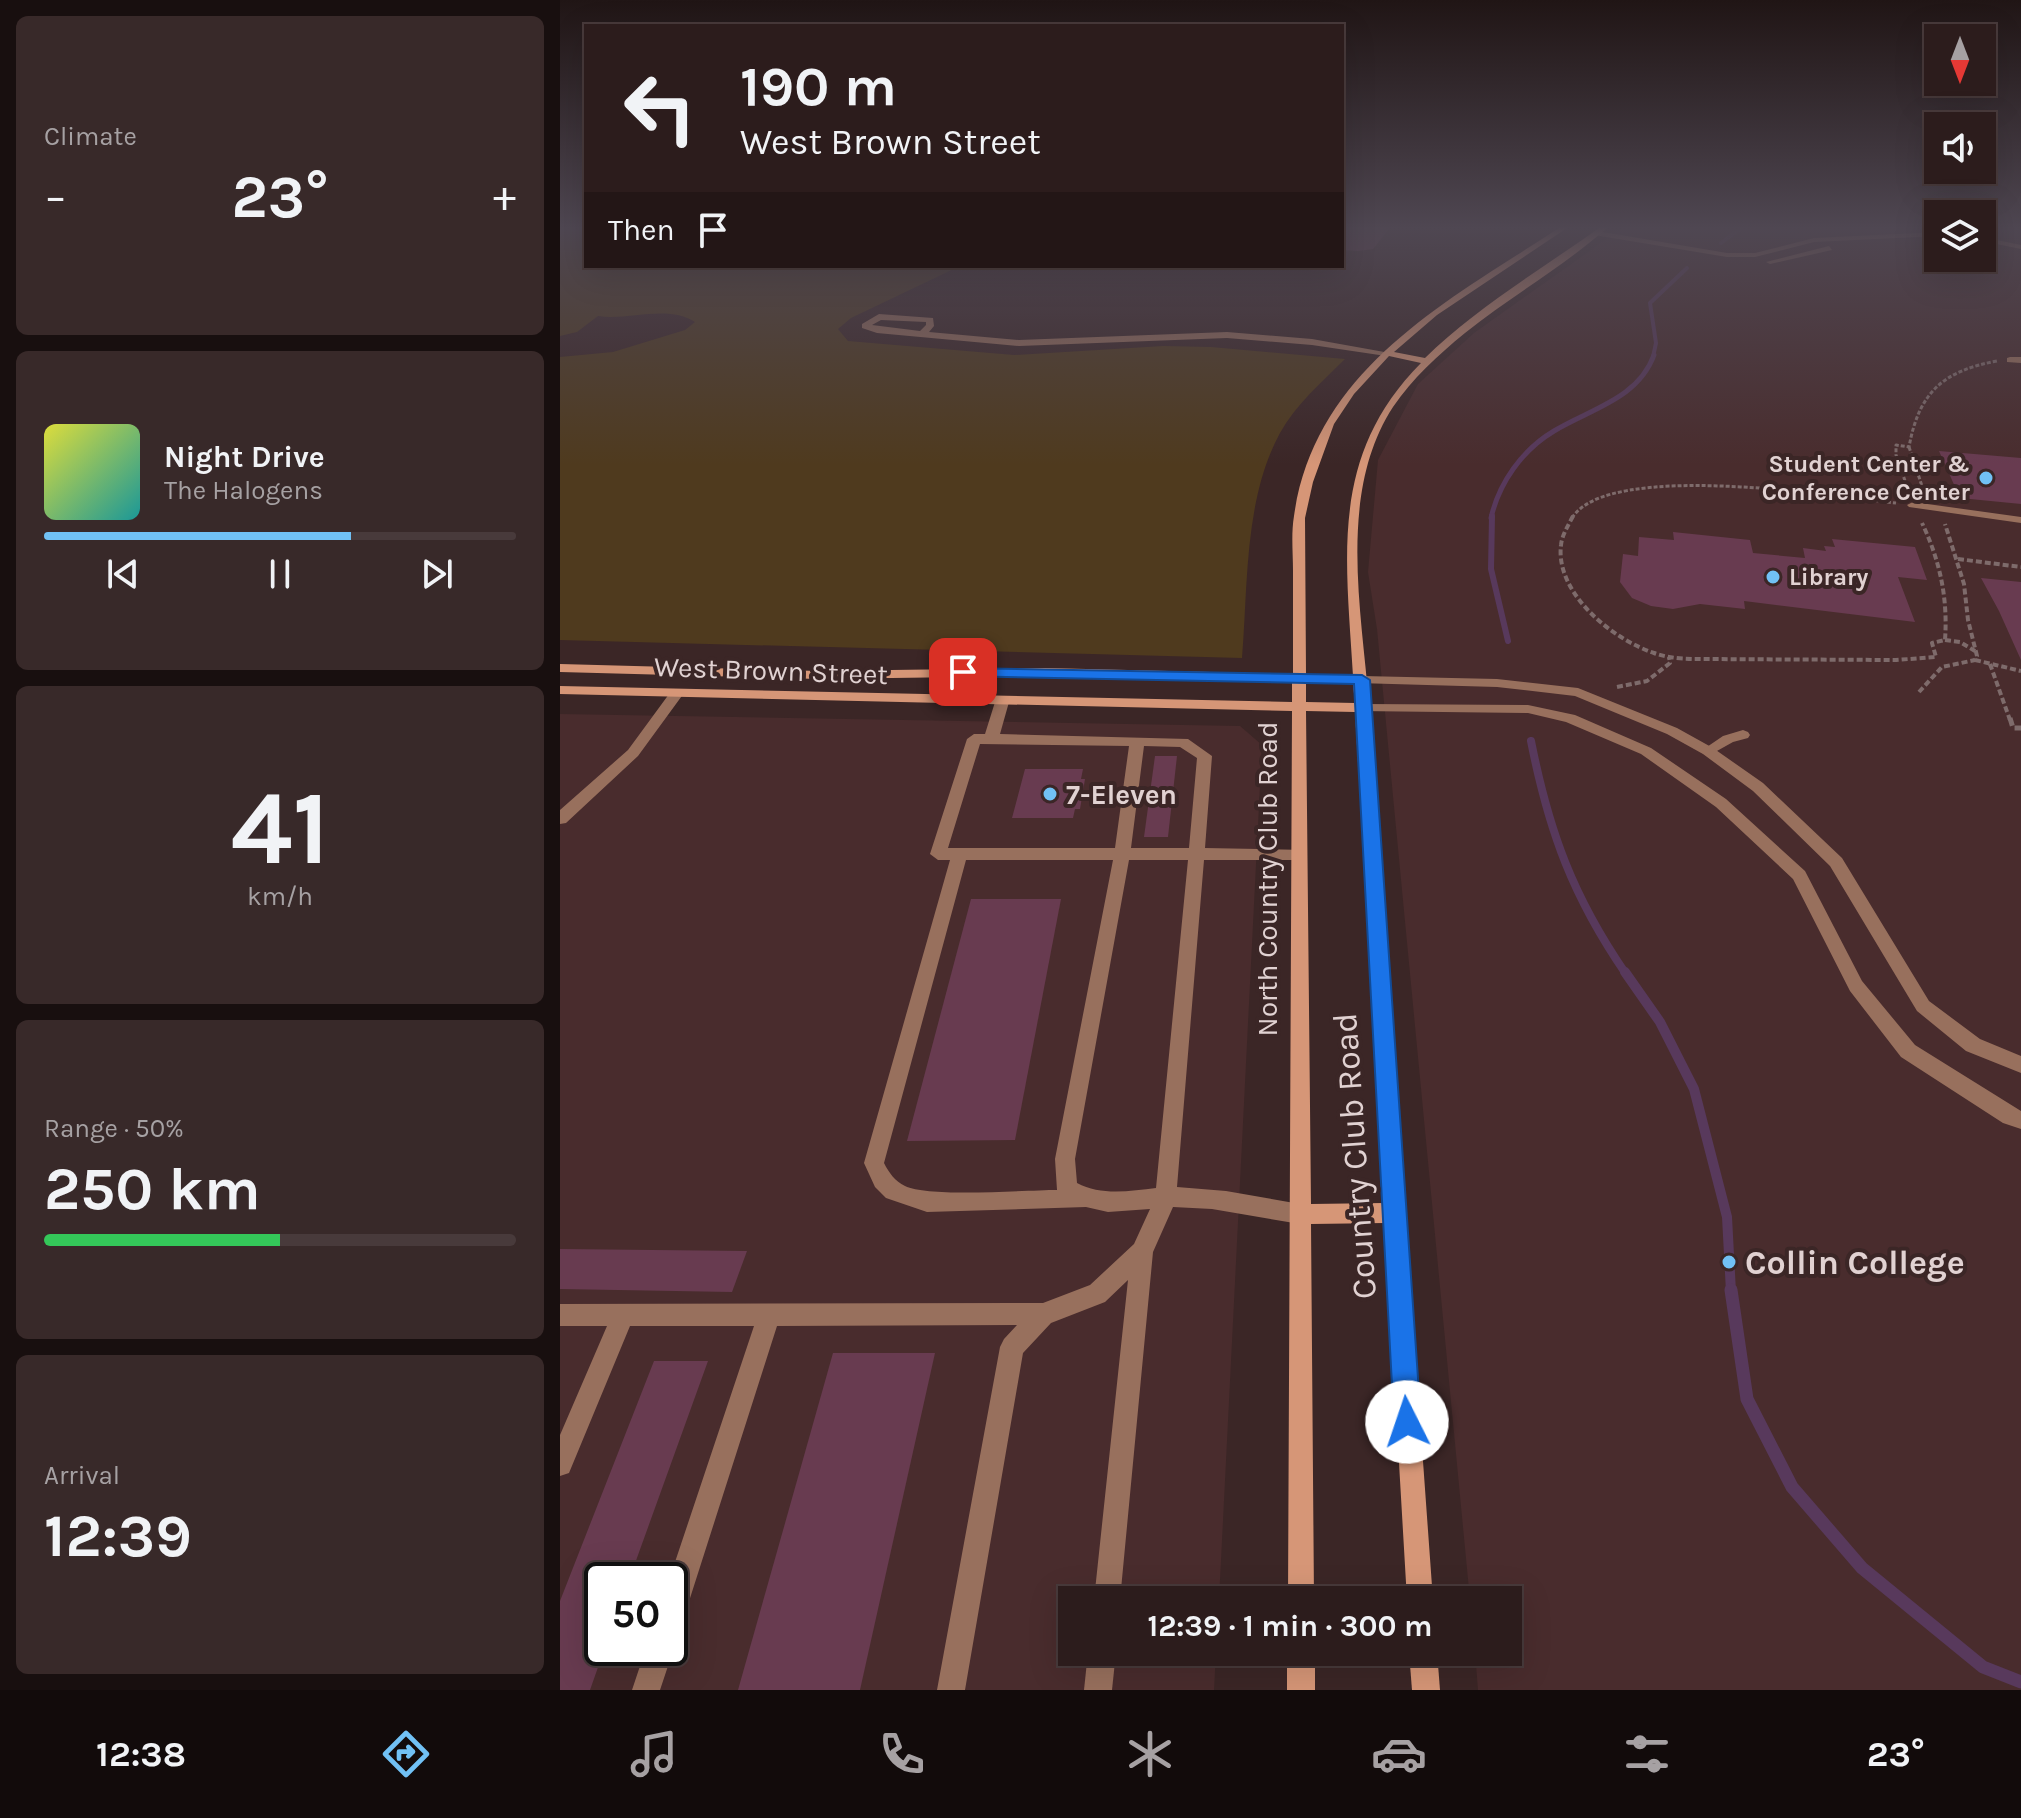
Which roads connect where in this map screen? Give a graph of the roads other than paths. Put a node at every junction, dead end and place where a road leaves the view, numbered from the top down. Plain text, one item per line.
1 (1447, 307) edge
2 (1493, 307) edge
3 (922, 334) junction
4 (1386, 353) junction
5 (2010, 360) dead end
6 (2021, 360) edge
7 (1425, 361) junction
8 (1913, 505) road end
9 (2021, 520) edge
10 (560, 668) edge
11 (819, 675) junction
12 (1299, 678) junction
13 (1362, 680) junction
14 (560, 690) edge
15 (677, 693) junction
16 (1002, 702) junction
17 (1299, 707) junction
18 (1364, 708) junction
19 (1743, 735) dead end
20 (991, 739) junction
21 (1137, 741) junction
22 (1708, 751) junction
23 (560, 819) edge
24 (960, 853) junction
25 (1122, 853) junction
26 (1194, 854) junction
27 (1299, 854) junction
28 (2021, 1065) edge
29 (2021, 1120) edge
30 (1166, 1198) junction
31 (1082, 1199) junction
32 (1393, 1213) junction
33 (1300, 1214) junction
34 (1142, 1252) junction
35 (1043, 1314) junction
36 (560, 1315) edge
37 (623, 1315) junction
38 (769, 1315) junction
39 (560, 1464) edge
40 (688, 1562) edge
41 (1108, 1586) edge
42 (1301, 1586) edge
43 (1419, 1586) edge
44 (654, 1666) edge
45 (1101, 1666) edge
46 (1301, 1666) edge
47 (1424, 1666) edge
48 (646, 1690) edge
49 (951, 1690) edge
50 (1098, 1690) edge
51 (1301, 1690) edge
52 (1426, 1690) edge

1 - 4 main road, North Country Club Road
2 - 7 main road
3 - 3 street
3 - 4 street
4 - 7 main road
4 - 12 main road, North Country Club Road
5 - 6 street
7 - 13 main road
8 - 9 street
10 - 11 main road, West Brown Street
11 - 12 main road, West Brown Street
11 - 15 main road
12 - 13 main road, West Brown Street
12 - 17 main road, North Country Club Road
13 - 18 main road
13 - 22 street
14 - 15 main road, West Brown Street
15 - 16 main road, West Brown Street
15 - 23 street
16 - 17 main road, West Brown Street
16 - 20 street
17 - 18 main road, West Brown Street
17 - 27 main road, North Country Club Road
18 - 29 street
18 - 32 main road, Country Club Road
19 - 22 street
20 - 21 street
20 - 24 street
21 - 25 street
21 - 26 street
22 - 28 street
24 - 25 street
24 - 31 street
25 - 26 street
25 - 31 street
26 - 27 street
26 - 30 street
27 - 33 main road, North Country Club Road
30 - 31 street
30 - 33 street
30 - 34 street
32 - 33 main road
32 - 43 main road, Country Club Road
33 - 42 main road, North Country Club Road
34 - 35 street
34 - 41 street
35 - 38 street
35 - 49 street
36 - 37 street
37 - 38 street
37 - 39 street
38 - 40 street
44 - 48 street
45 - 50 street
46 - 51 main road
47 - 52 main road

